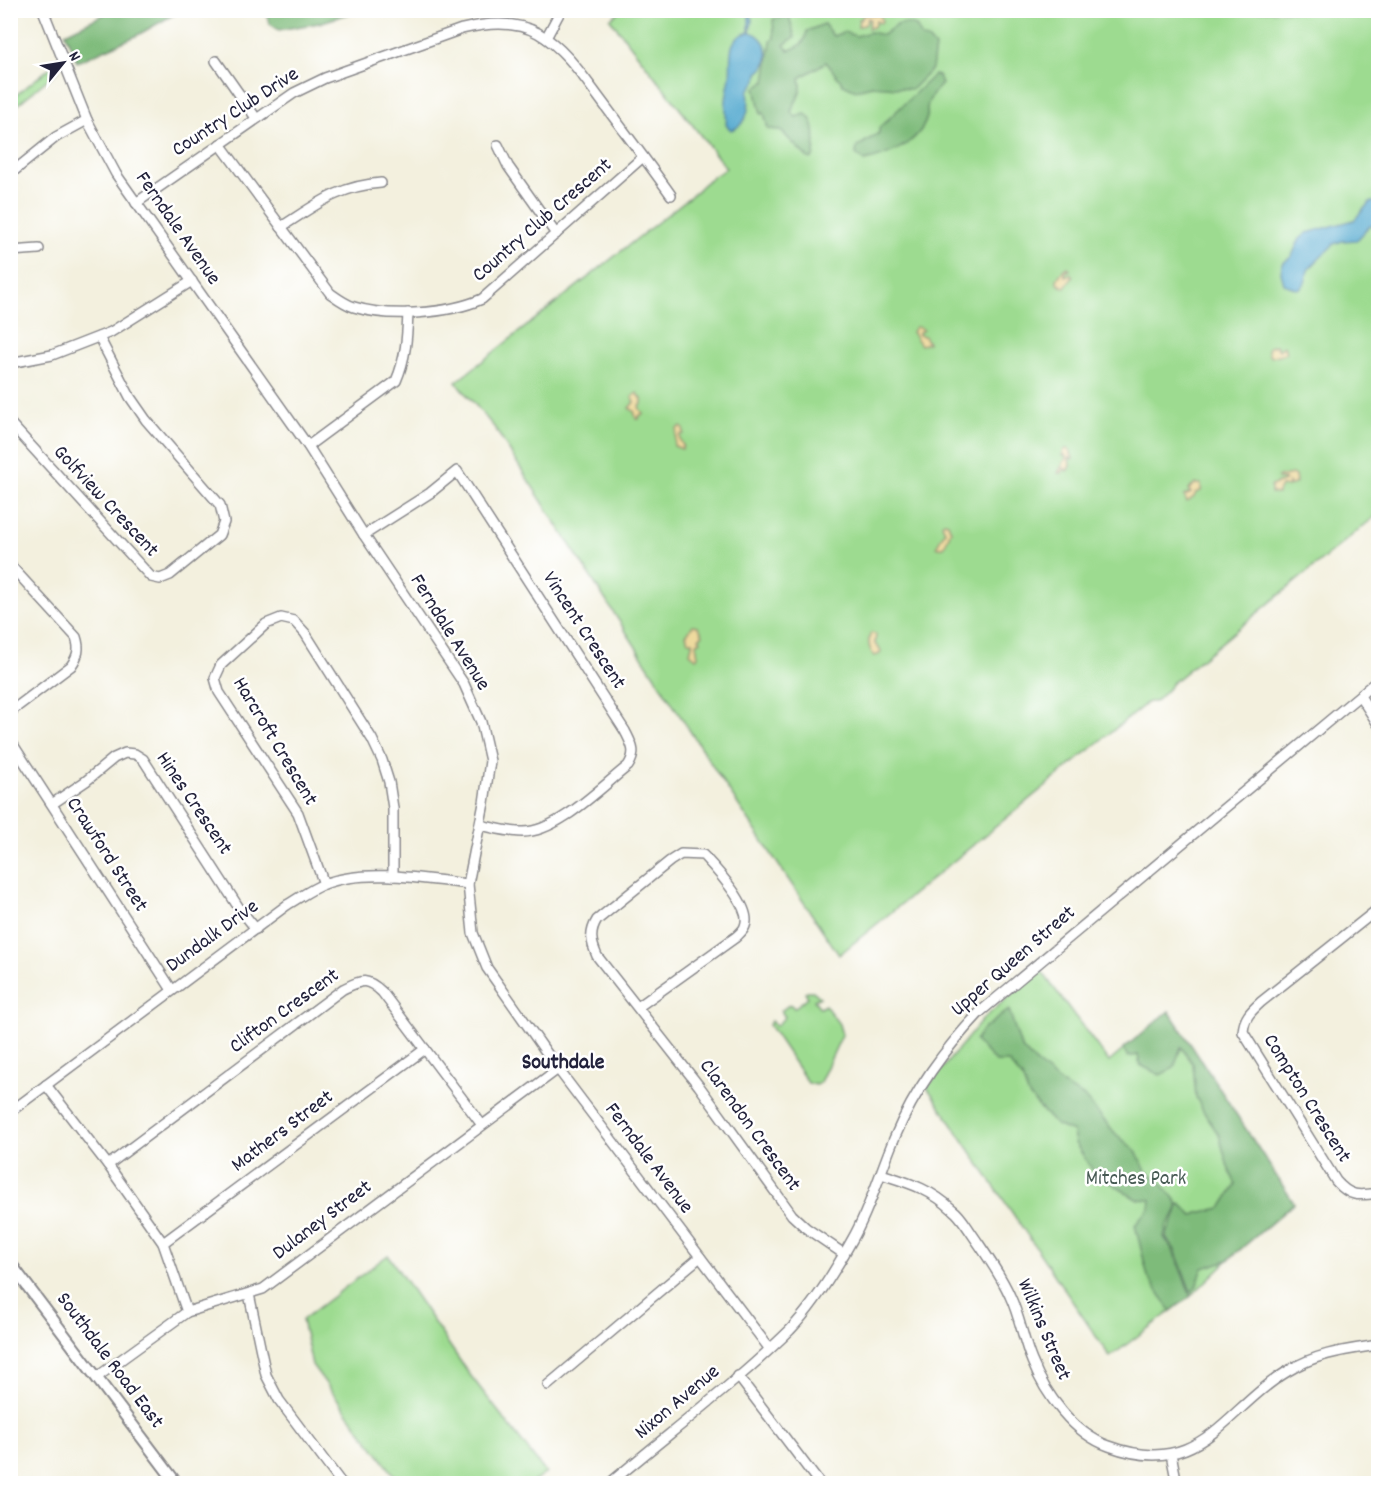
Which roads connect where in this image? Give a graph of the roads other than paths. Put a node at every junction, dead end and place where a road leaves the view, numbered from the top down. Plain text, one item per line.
1 (43, 10) edge
2 (561, 10) edge
3 (546, 38) junction
4 (216, 62) dead end
5 (256, 118) junction
6 (87, 120) junction
7 (220, 144) junction
8 (498, 145) dead end
9 (643, 157) junction
10 (10, 174) edge
11 (381, 183) dead end
12 (671, 195) dead end
13 (136, 203) junction
14 (281, 227) junction
15 (556, 234) junction
16 (39, 249) dead end
17 (10, 251) edge
18 (192, 281) junction
19 (408, 312) junction
20 (99, 337) junction
21 (10, 363) edge
22 (10, 423) edge
23 (308, 446) junction
24 (364, 535) junction
25 (10, 565) edge
26 (1378, 680) edge
27 (1360, 696) junction
28 (10, 712) edge
29 (1378, 724) edge
30 (10, 740) edge
31 (52, 804) junction
32 (480, 825) junction
33 (393, 876) junction
34 (324, 884) junction
35 (468, 884) junction
36 (1378, 909) edge
37 (256, 929) junction
38 (172, 990) junction
39 (638, 1007) junction
40 (425, 1049) junction
41 (558, 1069) junction
42 (46, 1085) junction
43 (10, 1112) edge
44 (482, 1125) junction
45 (108, 1165) junction
46 (881, 1174) junction
47 (1378, 1193) edge
48 (163, 1243) junction
49 (843, 1254) junction
50 (700, 1257) junction
51 (10, 1263) edge
52 (249, 1294) junction
53 (187, 1312) junction
54 (1378, 1345) edge
55 (769, 1348) junction
56 (738, 1376) junction
57 (97, 1377) junction
58 (548, 1385) dead end
59 (1171, 1454) junction
60 (177, 1484) edge
61 (342, 1484) edge
62 (609, 1484) edge
63 (820, 1484) edge
64 (1177, 1484) edge

1 - 6 street, Ferndale Avenue
2 - 3 street
3 - 5 street, Country Club Drive
3 - 9 street, Country Club Drive
4 - 5 street
5 - 7 street, Country Club Drive
6 - 10 street
6 - 13 street, Ferndale Avenue
7 - 13 street, Country Club Drive
7 - 14 street, Country Club Crescent
8 - 15 street
9 - 12 street, Country Club Drive
9 - 15 street, Country Club Crescent
11 - 14 street
13 - 18 street, Ferndale Avenue
14 - 19 street, Country Club Crescent
15 - 19 street, Country Club Crescent
16 - 17 street
18 - 20 street
18 - 23 street, Ferndale Avenue
19 - 23 street
20 - 21 street
20 - 22 street, Golfview Crescent
23 - 24 street, Ferndale Avenue
24 - 32 street, Ferndale Avenue
24 - 32 street, Vincent Crescent
25 - 28 street
26 - 27 street, Upper Queen Street
27 - 29 street
27 - 46 street, Upper Queen Street
30 - 31 street, Crawford Street
31 - 37 street, Hines Crescent
31 - 38 street, Crawford Street
32 - 35 street, Ferndale Avenue
33 - 34 street, Dundalk Drive
33 - 34 street, Harcroft Crescent
33 - 35 street, Dundalk Drive
34 - 37 street, Dundalk Drive
35 - 41 street, Ferndale Avenue
36 - 47 street, Compton Crescent
37 - 38 street, Dundalk Drive
38 - 42 street, Dundalk Drive
39 - 39 street, Clarendon Crescent
39 - 49 street, Clarendon Crescent
40 - 44 street, Clifton Crescent
40 - 45 street, Clifton Crescent
40 - 48 street, Mathers Street
41 - 44 street, Dulaney Street
41 - 50 street, Ferndale Avenue
42 - 43 street, Dundalk Drive
42 - 45 street
44 - 52 street, Dulaney Street
45 - 48 street
46 - 49 street, Upper Queen Street
46 - 59 street, Wilkins Street
48 - 53 street
49 - 55 street, Upper Queen Street
50 - 55 street, Ferndale Avenue
50 - 58 street
51 - 57 main road, Southdale Road East
52 - 53 street, Dulaney Street
52 - 61 street
53 - 57 street, Dulaney Street
54 - 59 street, Wilkins Street
55 - 56 street, Nixon Avenue
56 - 62 street, Nixon Avenue
56 - 63 street
57 - 60 main road, Southdale Road East
59 - 64 street

